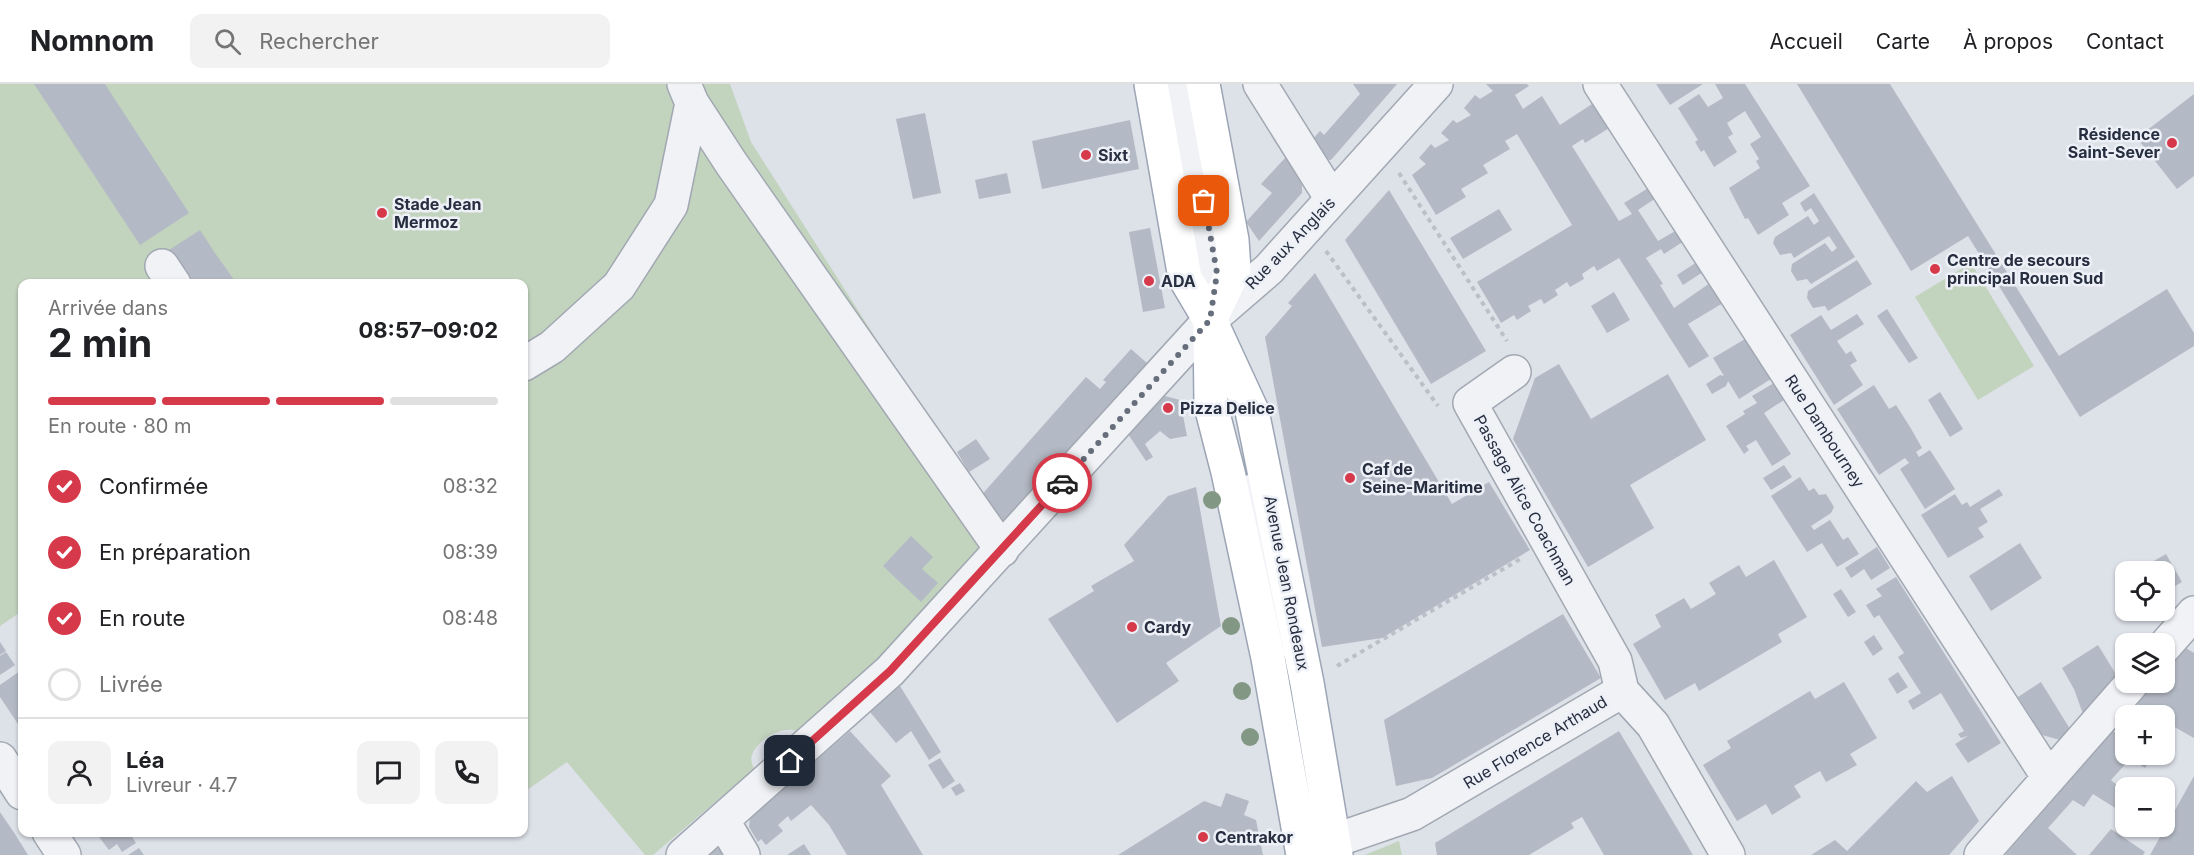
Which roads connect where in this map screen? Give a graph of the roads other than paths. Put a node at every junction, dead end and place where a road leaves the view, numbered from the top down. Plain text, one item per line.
1 (1151, 84) edge
2 (1183, 84) edge
3 (1203, 84) edge
4 (1260, 84) edge
5 (1436, 84) edge
6 (1600, 84) edge
7 (688, 94) edge
8 (1332, 199) junction
9 (1210, 320) junction
10 (528, 361) edge
11 (1514, 372) road end
12 (1002, 550) junction
13 (2194, 613) edge
14 (2175, 635) edge
15 (1622, 691) junction
16 (2123, 693) edge
17 (0, 759) edge
18 (2049, 778) junction
19 (18, 787) edge
20 (723, 821) junction
21 (52, 837) edge
22 (1330, 850) edge
23 (64, 855) edge
24 (683, 855) edge
25 (743, 855) edge
26 (1303, 855) edge
27 (1728, 855) edge
28 (1981, 855) edge

1 - 9 main road, Avenue Jean Rondeaux
2 - 9 street, Avenue Jean Rondeaux
3 - 9 main road, Avenue Jean Rondeaux
4 - 8 street
5 - 8 street, Rue aux Anglais
6 - 18 street, Rue Dambourney
7 - 10 street
7 - 12 street
8 - 9 street, Rue aux Anglais
9 - 12 street, Rue aux Anglais
9 - 22 street, Avenue Jean Rondeaux
9 - 22 main road, Avenue Jean Rondeaux
9 - 26 main road, Avenue Jean Rondeaux
11 - 15 street, Passage Alice Coachman
12 - 20 street, Rue aux Anglais
13 - 14 street
15 - 22 street, Rue Florence Arthaud
15 - 27 street, Rue Florence Arthaud
16 - 18 street
17 - 19 street
18 - 28 street
20 - 24 street, Rue aux Anglais
20 - 25 street
21 - 23 street

